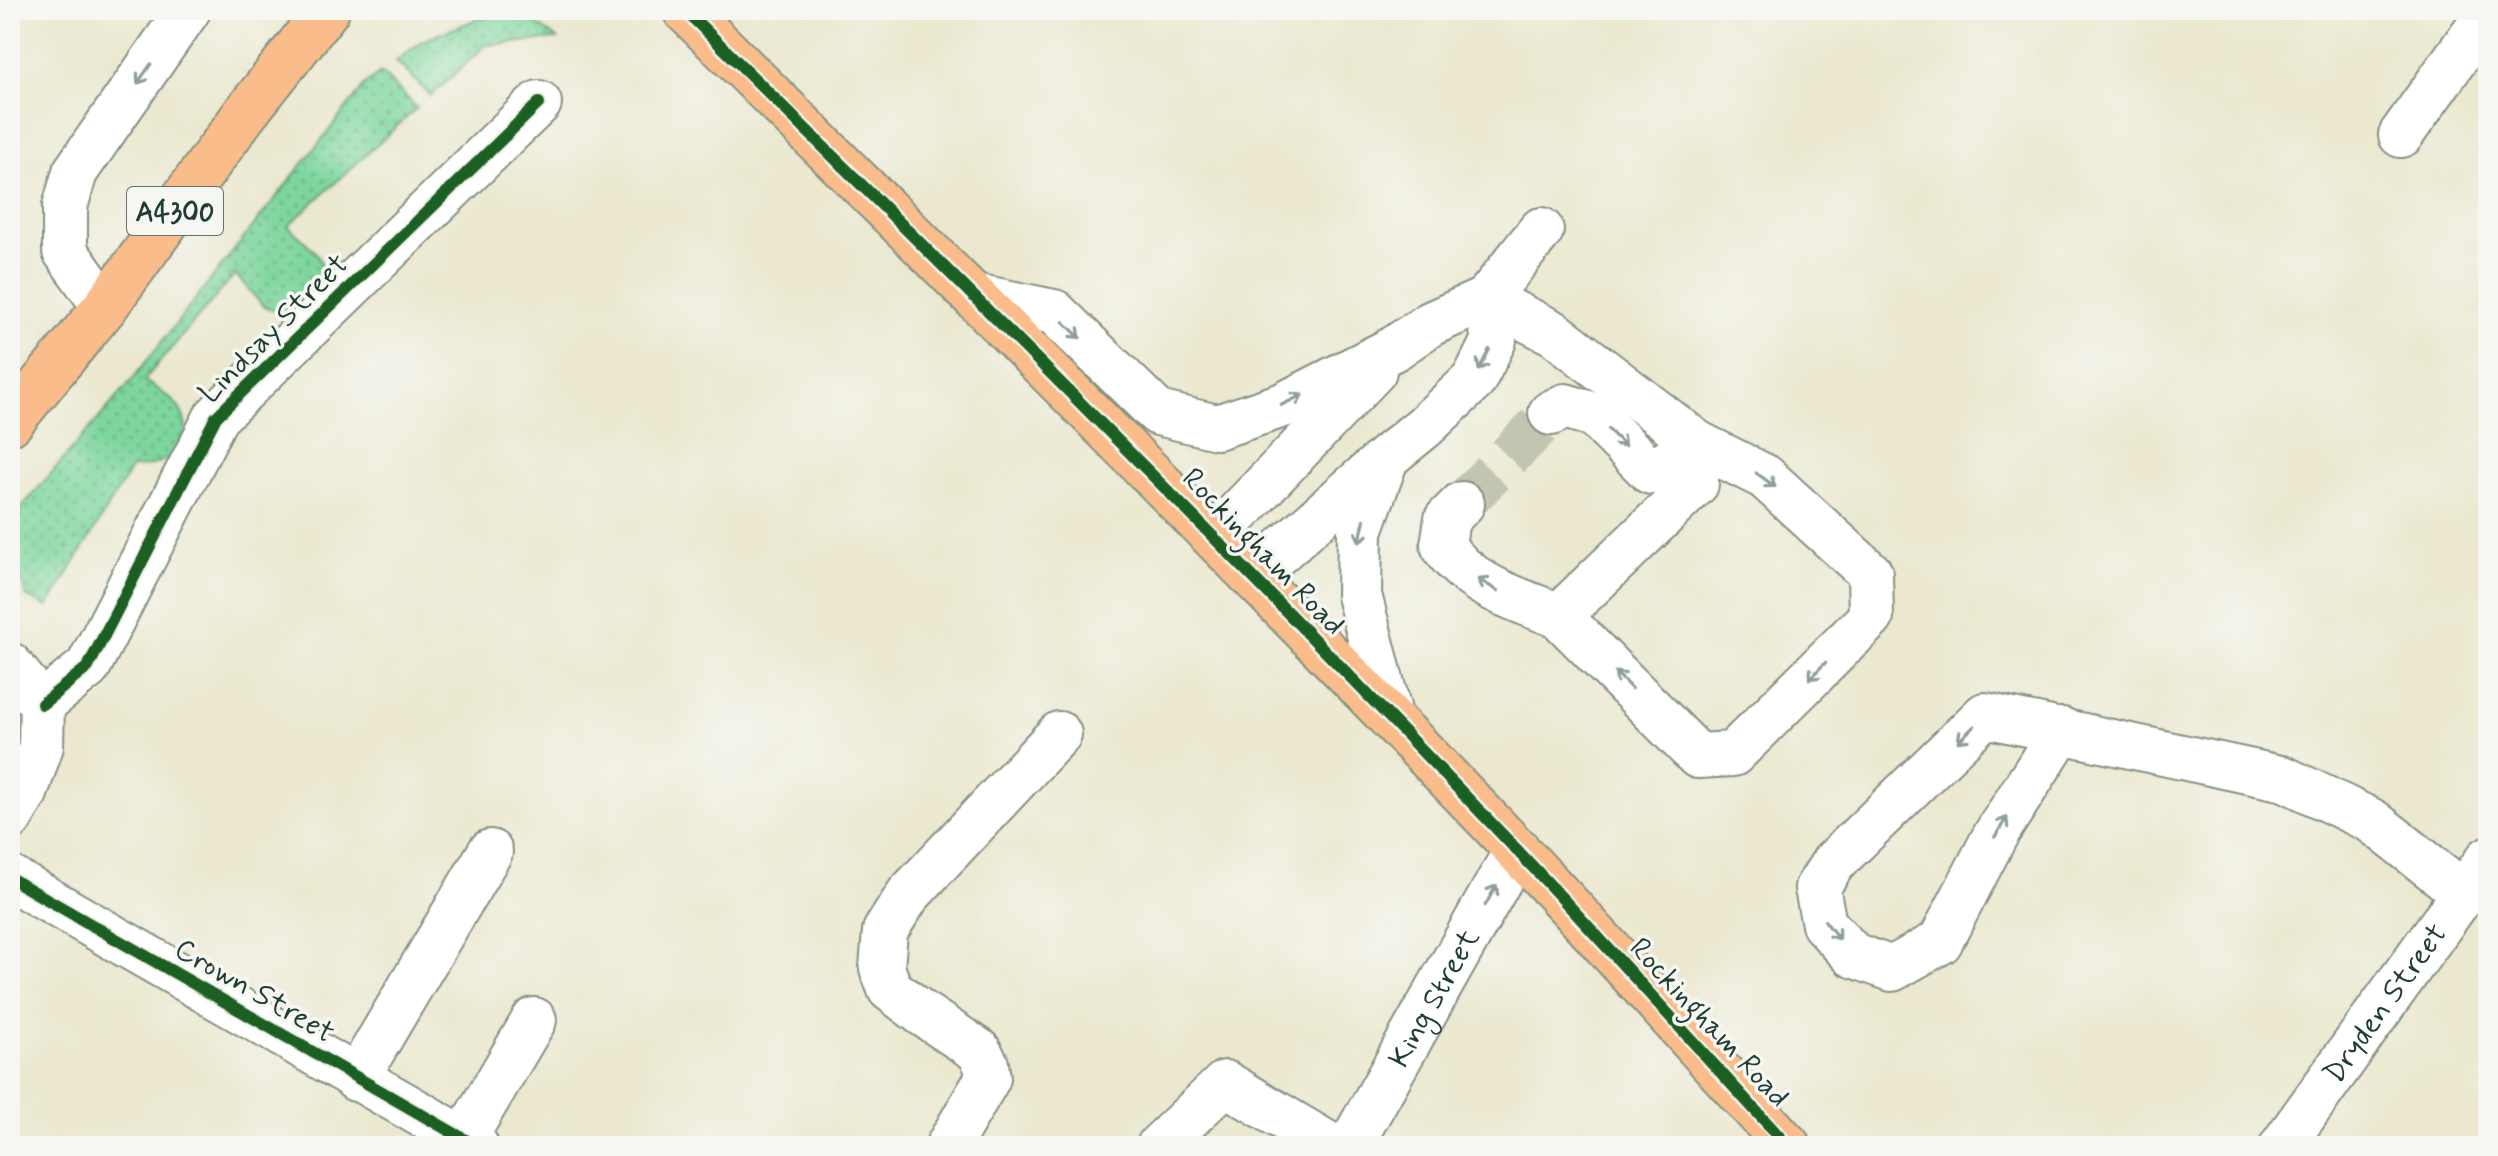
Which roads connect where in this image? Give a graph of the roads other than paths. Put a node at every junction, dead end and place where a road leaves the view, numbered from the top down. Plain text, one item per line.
1 (188, 10) edge
2 (327, 10) edge
3 (685, 10) edge
4 (2485, 24) edge
5 (539, 103) dead end
6 (2401, 135) dead end
7 (1541, 230) dead end
8 (975, 296) junction
9 (1486, 299) junction
10 (105, 307) junction
11 (1395, 348) junction
12 (1551, 413) dead end
13 (10, 423) edge
14 (1697, 443) junction
15 (1387, 457) junction
16 (1462, 504) tunnel mouth
17 (1215, 537) junction
18 (1252, 576) junction
19 (1559, 616) junction
20 (10, 665) edge
21 (42, 704) junction
22 (1391, 719) junction
23 (2062, 730) junction
24 (1059, 734) dead end
25 (10, 818) edge
26 (1517, 849) junction
27 (490, 852) dead end
28 (2476, 876) edge
29 (10, 878) edge
30 (534, 1020) dead end
31 (356, 1079) junction
32 (470, 1142) edge
33 (948, 1146) edge
34 (1159, 1146) edge
35 (1331, 1146) edge
36 (1350, 1146) edge
37 (1788, 1146) edge
38 (2282, 1146) edge

1 -> 10 street
2 - 10 main road, A4300
3 - 8 main road, Rockingham Road
4 - 6 street
5 - 21 street, Lindsay Street
7 - 9 street
8 -> 11 street
8 - 17 main road, Rockingham Road
9 - 11 street
9 - 14 street
9 -> 15 street
10 - 13 main road, A4300
11 - 17 street
12 -> 14 street
14 - 19 street
14 -> 19 street
15 - 18 street
15 -> 22 street
19 -> 16 street
17 - 18 main road, Rockingham Road
18 - 22 main road, Rockingham Road
20 - 21 street
21 - 25 street
22 - 26 main road, Rockingham Road
23 -> 23 street
23 - 28 street
24 - 33 street
36 -> 26 street, King Street
26 - 37 main road, Rockingham Road
27 - 31 street
28 - 38 street, Dryden Street
29 - 31 street, Crown Street
30 - 32 street
31 - 32 street, Crown Street
34 - 35 street

